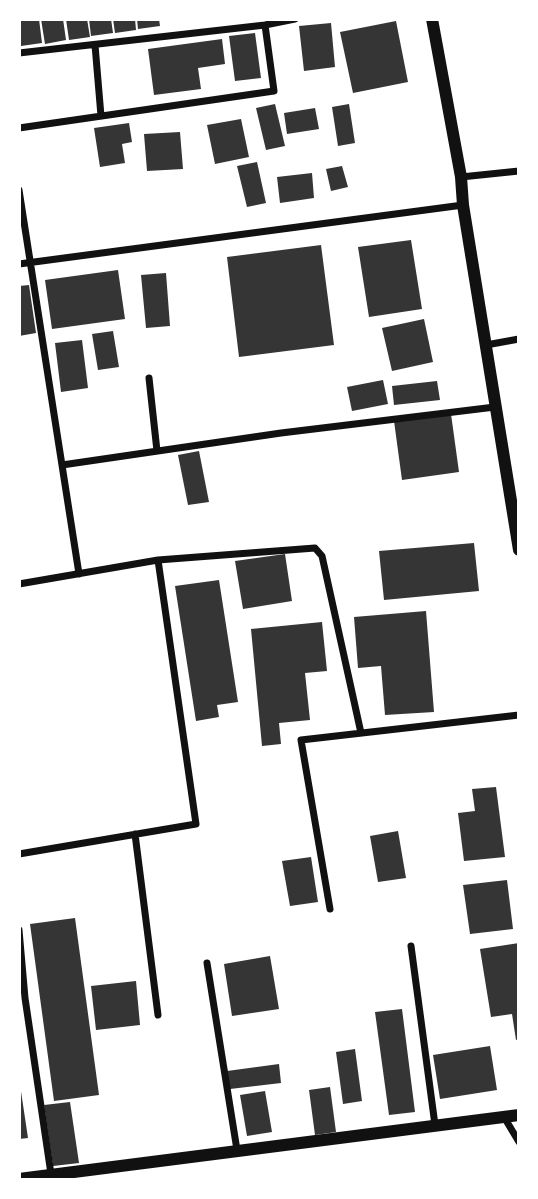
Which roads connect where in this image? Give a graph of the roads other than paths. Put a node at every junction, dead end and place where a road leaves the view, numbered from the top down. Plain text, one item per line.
1 (295, 19) edge
2 (432, 19) edge
3 (265, 25) junction
4 (95, 45) junction
5 (19, 53) edge
6 (101, 116) junction
7 (19, 128) edge
8 (519, 171) edge
9 (461, 177) junction
10 (19, 190) edge
11 (463, 205) junction
12 (32, 262) junction
13 (19, 264) edge
14 (519, 339) edge
15 (486, 345) junction
16 (149, 378) dead end
17 (495, 407) junction
18 (157, 451) junction
19 (62, 465) junction
20 (514, 488) edge
21 (519, 550) edge
22 (158, 560) junction
23 (79, 574) junction
24 (19, 584) edge
25 (519, 715) edge
26 (361, 733) junction
27 (135, 834) junction
28 (19, 854) edge
29 (330, 909) dead end
30 (19, 930) edge
31 (411, 946) dead end
32 (207, 963) dead end
33 (22, 999) edge
34 (158, 1015) dead end
35 (519, 1115) edge
36 (504, 1116) junction
37 (435, 1125) junction
38 (519, 1142) edge
39 (237, 1150) junction
40 (51, 1174) junction
41 (19, 1179) edge

1 - 3 street
2 - 9 street
3 - 4 street
3 - 6 street
4 - 5 street
4 - 6 street
6 - 7 street
8 - 9 street
9 - 11 street
10 - 12 street
11 - 12 street
11 - 15 street
12 - 13 street
12 - 19 street
14 - 15 street
15 - 17 street
16 - 18 street
17 - 18 street
17 - 20 street
18 - 19 street
19 - 23 street
20 - 21 street
22 - 23 street
22 - 26 street
22 - 27 street
23 - 24 street
25 - 26 street
26 - 29 street
27 - 28 street
27 - 34 street
30 - 33 street
31 - 37 street
32 - 39 street
33 - 40 street
35 - 36 street
36 - 37 street
36 - 38 street
37 - 39 street
39 - 40 street
40 - 41 street

